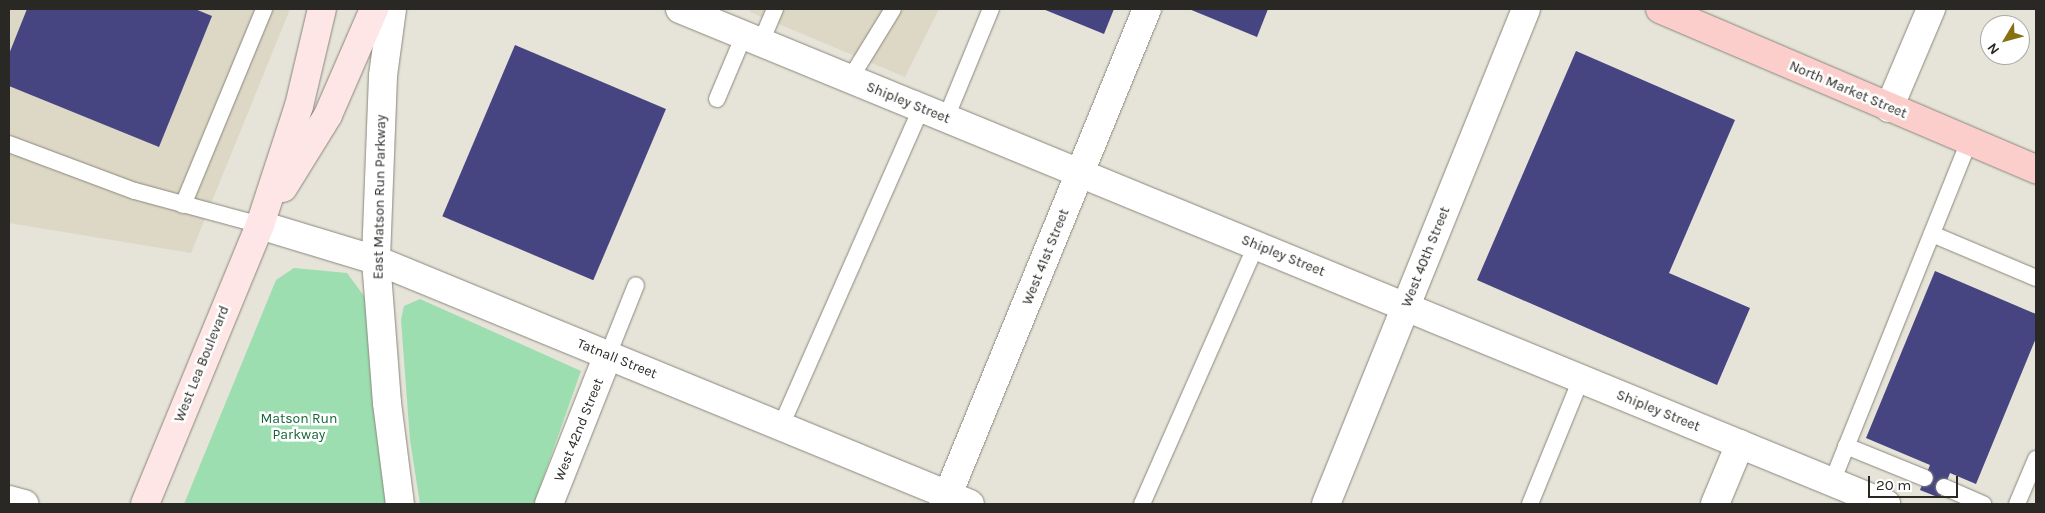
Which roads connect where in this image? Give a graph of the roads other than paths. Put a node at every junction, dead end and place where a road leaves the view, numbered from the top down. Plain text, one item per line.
1 (264, 9) edge
2 (322, 9) edge
3 (374, 9) edge
4 (392, 9) edge
5 (680, 9) edge
6 (775, 9) edge
7 (893, 9) edge
8 (991, 9) edge
9 (1147, 9) edge
10 (1526, 9) edge
11 (1660, 9) edge
12 (1931, 9) edge
13 (752, 38) junction
14 (850, 79) junction
15 (717, 100) dead end
16 (922, 108) junction
17 (1889, 108) junction
18 (946, 118) junction
19 (1969, 142) junction
20 (9, 144) edge
21 (2036, 169) edge
22 (1080, 173) junction
23 (183, 204) junction
24 (260, 225) junction
25 (1932, 234) junction
26 (1256, 245) junction
27 (376, 260) junction
28 (2036, 278) edge
29 (636, 285) dead end
30 (1406, 307) junction
31 (608, 355) junction
32 (1581, 379) junction
33 (781, 426) junction
34 (1740, 444) junction
35 (1846, 446) junction
36 (2036, 460) edge
37 (1925, 478) dead end
38 (1832, 482) junction
39 (1944, 487) dead end
40 (9, 500) edge
41 (954, 501) edge
42 (24, 504) edge
43 (145, 504) edge
44 (400, 504) edge
45 (549, 504) edge
46 (1142, 504) edge
47 (1326, 504) edge
48 (1530, 504) edge
49 (1715, 504) edge
50 (1886, 504) edge
51 (1983, 504) edge
52 (2018, 504) edge

1 - 23 lane
2 - 24 street, West Lea Boulevard
3 - 24 street, West Lea Boulevard
4 - 27 street, East Matson Run Parkway
5 - 13 street, Shipley Street
6 - 13 lane
7 - 14 lane
8 - 18 lane
9 - 22 street, West 41st Street
10 - 30 street, West 40th Street
11 - 17 main road, North Market Street
12 - 17 street
13 - 14 street, Shipley Street
13 - 15 lane
14 - 16 street, Shipley Street
16 - 18 street, Shipley Street
16 - 33 lane
17 - 19 main road, North Market Street
18 - 22 street, Shipley Street
19 - 21 main road, North Market Street
19 - 25 lane
20 - 23 lane
22 - 26 street, Shipley Street
22 - 41 street, West 41st Street
23 - 24 lane
24 - 27 street, Tatnall Street
24 - 43 street, West Lea Boulevard
25 - 28 lane
25 - 35 lane
26 - 30 street, Shipley Street
26 - 46 lane
27 - 31 street, Tatnall Street
27 - 44 street, East Matson Run Parkway
29 - 31 lane
30 - 32 street, Shipley Street
30 - 47 street, West 40th Street
31 - 33 street, Tatnall Street
31 - 45 street, West 42nd Street
32 - 34 street, Shipley Street
32 - 48 lane
33 - 41 street, Tatnall Street
34 - 38 street, Shipley Street
34 - 49 street
35 - 37 lane
35 - 38 lane
36 - 52 lane
38 - 50 street, Shipley Street
39 - 51 lane
40 - 42 street

